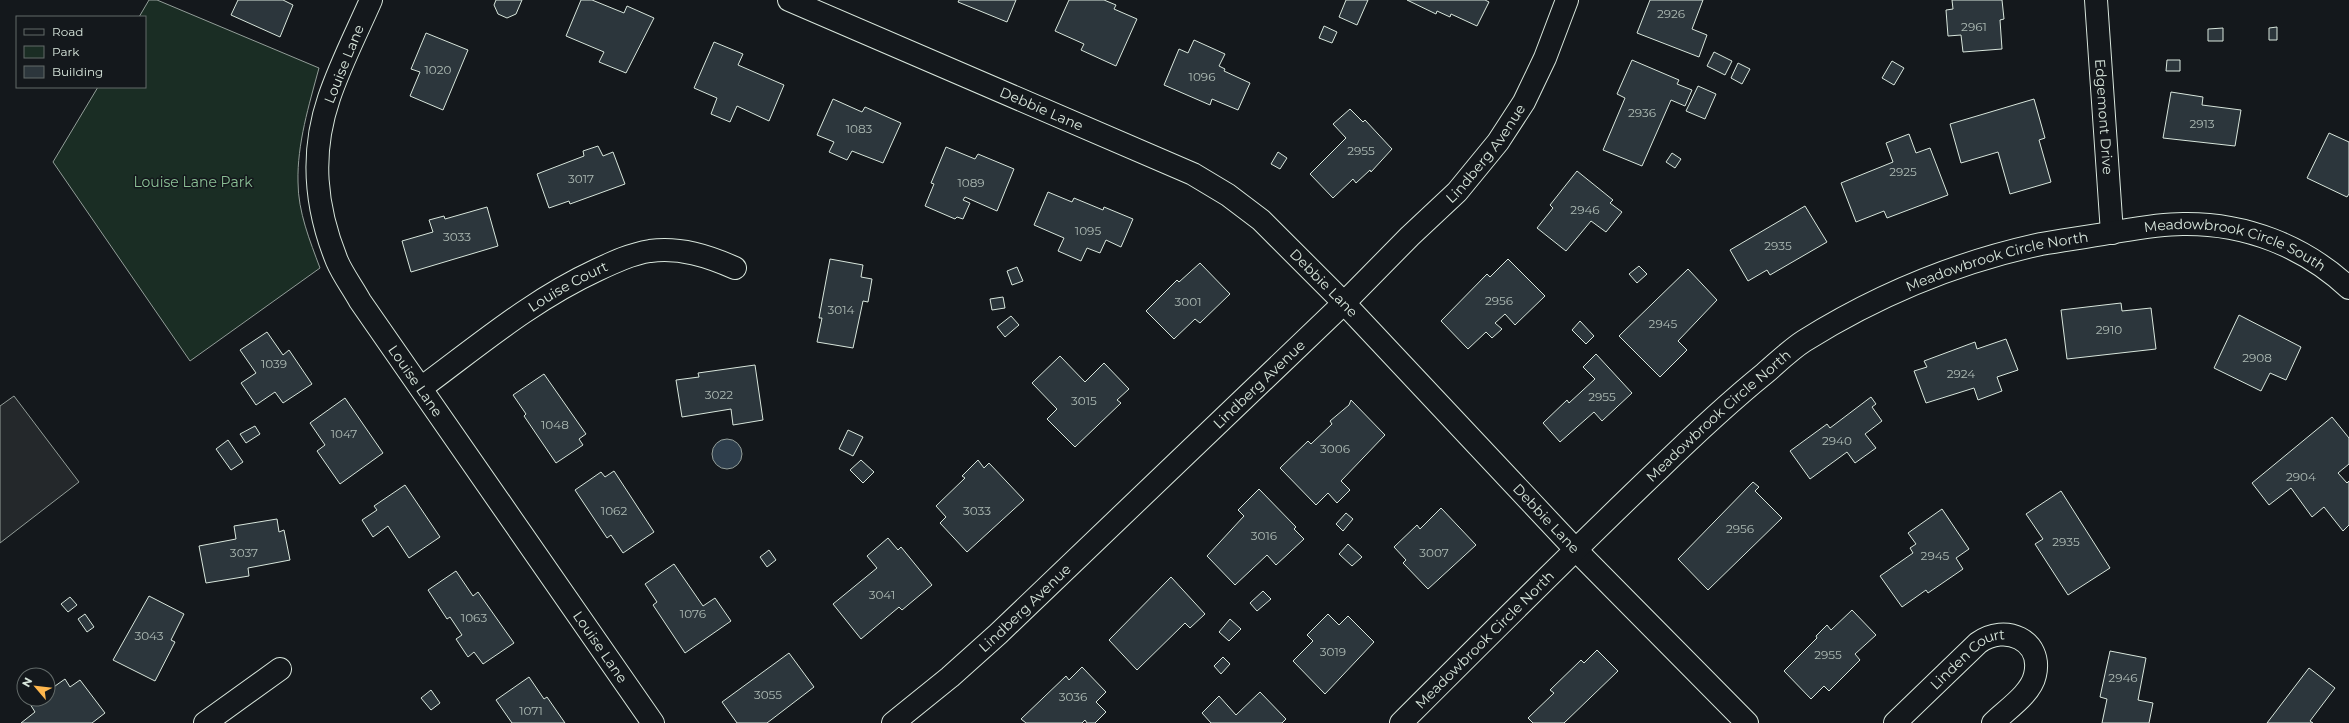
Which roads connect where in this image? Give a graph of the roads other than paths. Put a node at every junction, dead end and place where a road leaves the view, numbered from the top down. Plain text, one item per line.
1 (370, 0) edge
2 (789, 0) edge
3 (1567, 0) edge
4 (2096, 0) edge
5 (2112, 233) junction
6 (735, 268) dead end
7 (2349, 288) edge
8 (1344, 303) junction
9 (421, 388) junction
10 (1575, 549) junction
11 (280, 669) dead end
12 (205, 723) edge
13 (654, 723) edge
14 (892, 723) edge
15 (1401, 723) edge
16 (1747, 723) edge
17 (1895, 723) edge
18 (1993, 723) edge

1 - 9 street, Louise Lane
2 - 8 street, Debbie Lane
3 - 8 street, Lindberg Avenue
4 - 5 street, Edgemont Drive
5 - 7 street, Meadowbrook Circle South
5 - 10 street, Meadowbrook Circle North
6 - 9 street, Louise Court
8 - 10 street, Debbie Lane
8 - 14 street, Lindberg Avenue
9 - 13 street, Louise Lane
10 - 15 street, Meadowbrook Circle North
10 - 16 street, Debbie Lane
11 - 12 street
17 - 18 street, Linden Court

